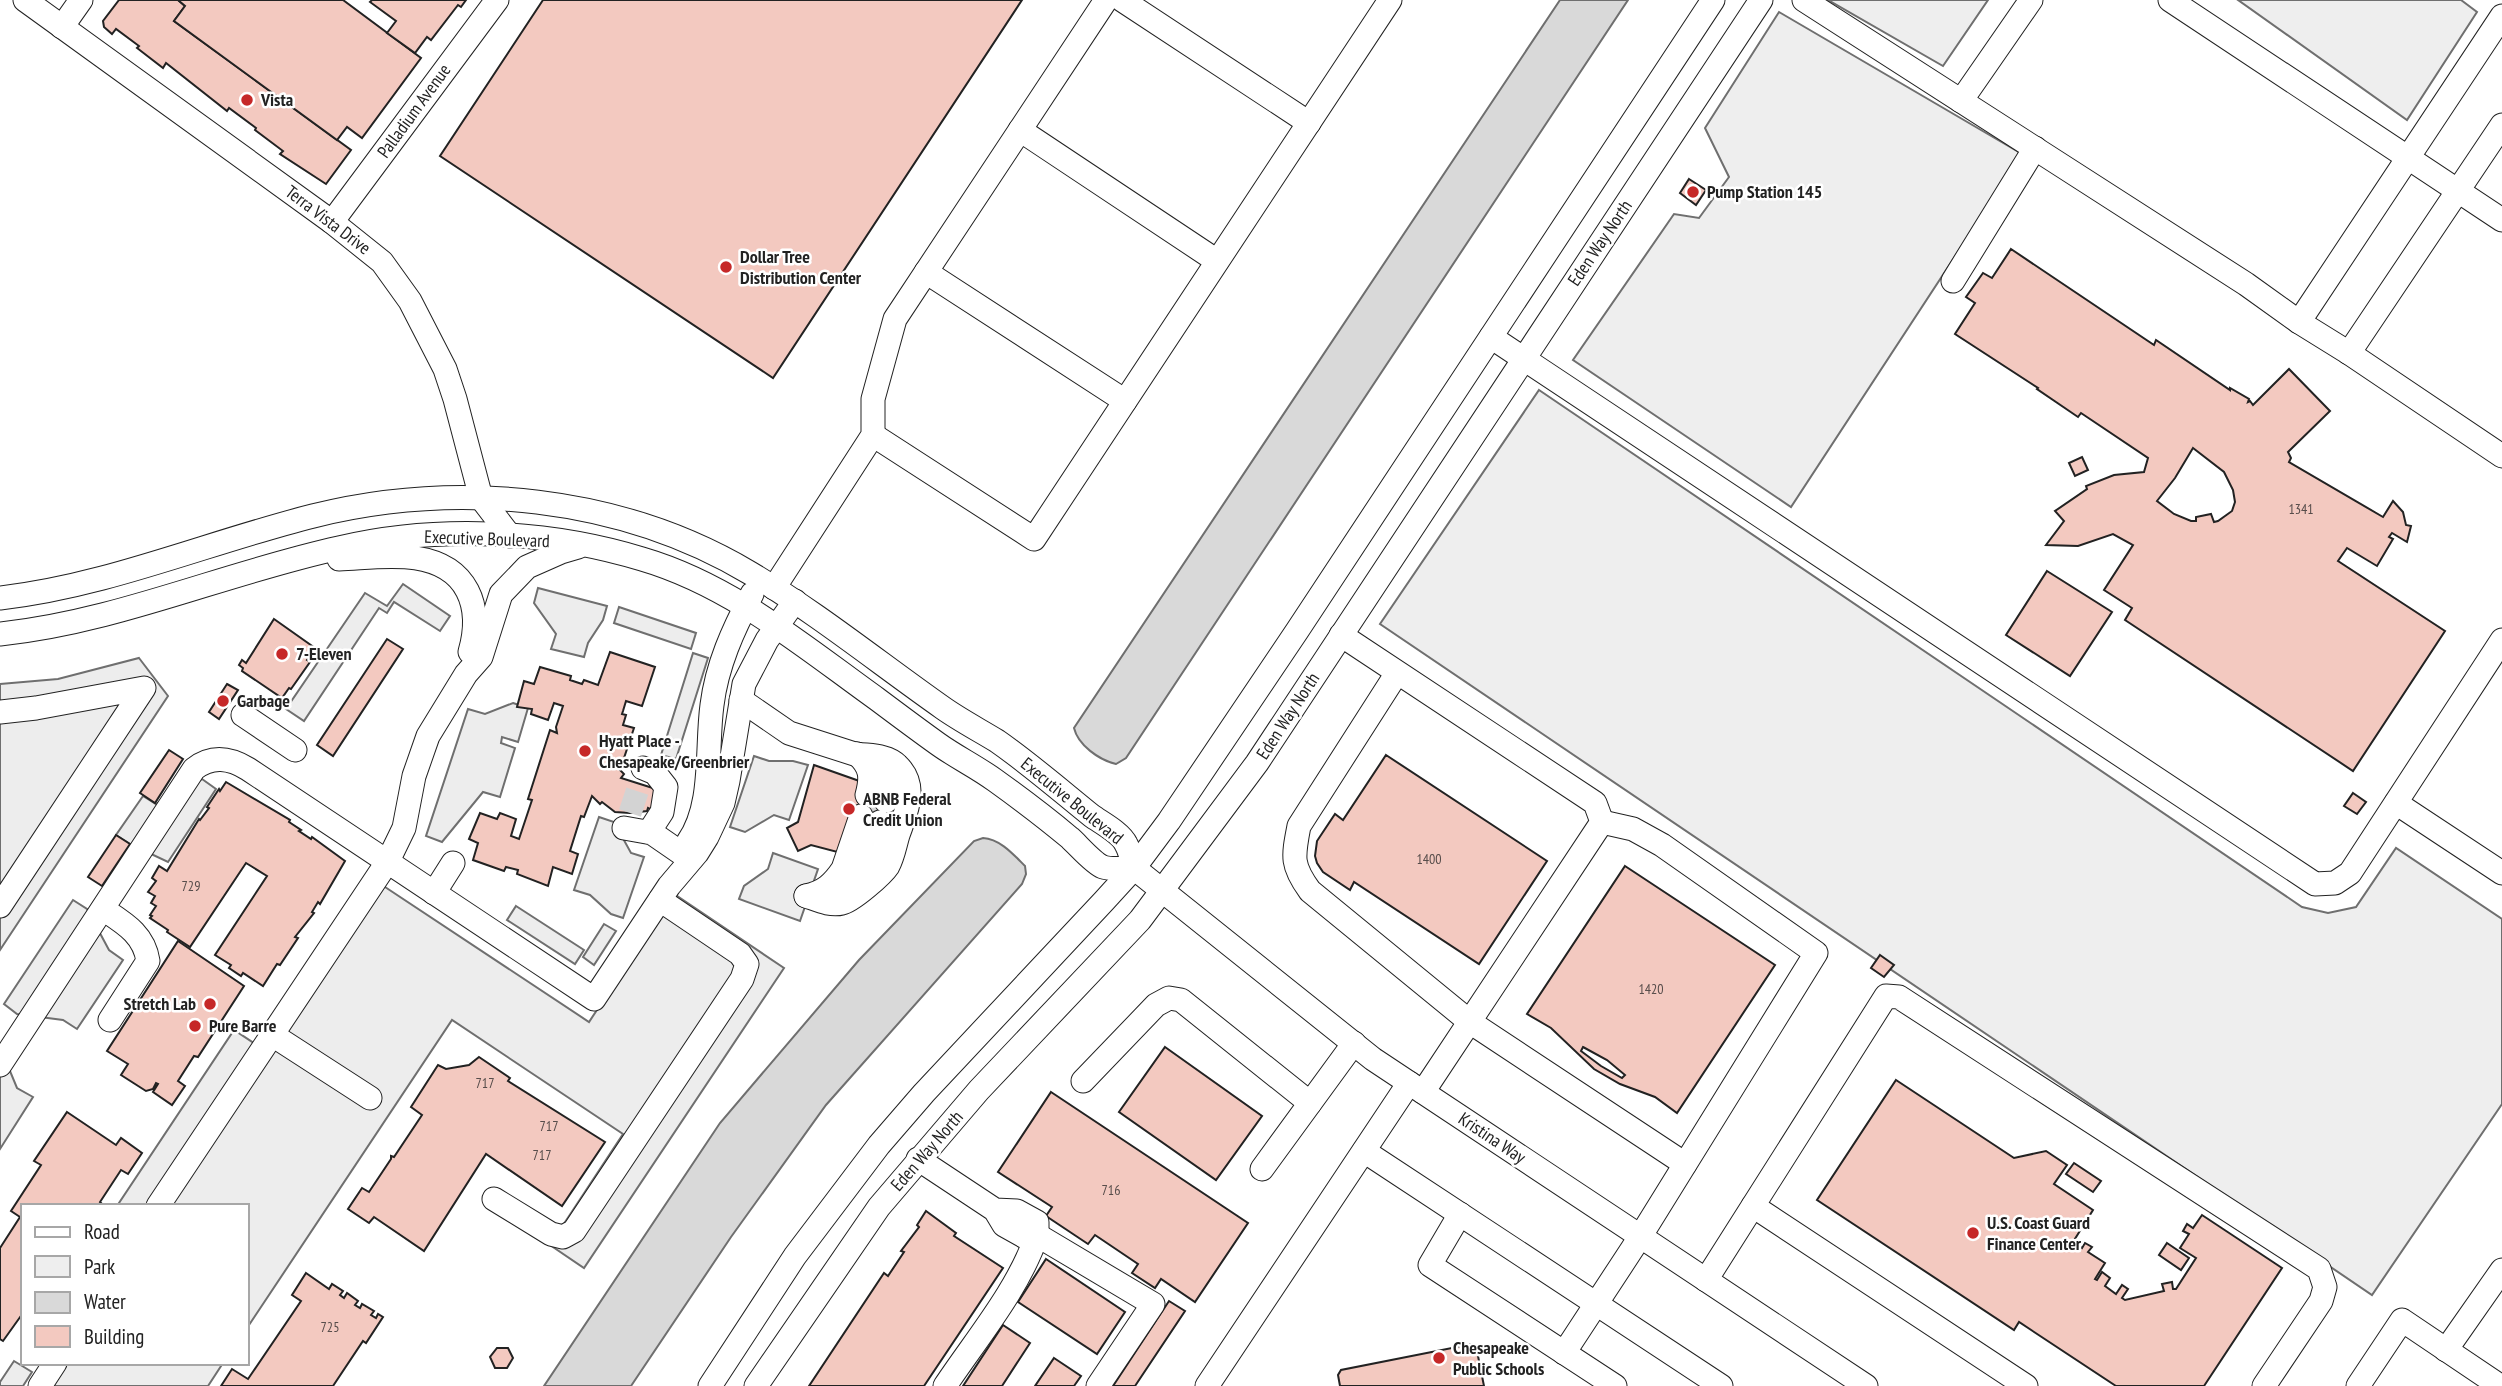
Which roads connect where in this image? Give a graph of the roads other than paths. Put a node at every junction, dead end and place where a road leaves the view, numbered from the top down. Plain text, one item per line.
1 (25, 0) edge
2 (81, 0) edge
3 (496, 0) edge
4 (1106, 0) edge
5 (1122, 0) edge
6 (1390, 0) edge
7 (1713, 0) edge
8 (1761, 0) edge
9 (1804, 0) edge
10 (2031, 0) edge
11 (2170, 0) edge
12 (2502, 16) edge
13 (62, 27) junction
14 (1961, 101) junction
15 (1309, 122) junction
16 (2502, 125) edge
17 (1020, 130) junction
18 (2035, 148) junction
19 (2407, 157) junction
20 (2458, 191) junction
21 (2502, 220) edge
22 (332, 222) junction
23 (1217, 261) junction
24 (926, 272) junction
25 (1953, 281) dead end
26 (2298, 322) junction
27 (1492, 337) junction
28 (2349, 353) junction
29 (1525, 357) junction
30 (1125, 401) junction
31 (873, 435) junction
32 (2502, 456) edge
33 (481, 498) junction
34 (510, 536) junction
35 (585, 546) junction
36 (301, 558) junction
37 (767, 584) junction
38 (0, 598) edge
39 (795, 601) junction
40 (746, 606) junction
41 (777, 626) junction
42 (0, 634) edge
43 (1341, 635) junction
44 (2502, 640) edge
45 (1397, 673) junction
46 (466, 674) junction
47 (741, 699) junction
48 (0, 712) edge
49 (243, 715) dead end
50 (295, 750) dead end
51 (867, 758) junction
52 (643, 768) dead end
53 (2396, 803) junction
54 (1602, 822) junction
55 (624, 828) dead end
56 (649, 832) junction
57 (703, 844) junction
58 (681, 853) junction
59 (388, 861) junction
60 (453, 863) dead end
61 (1134, 868) junction
62 (2502, 873) edge
63 (1163, 891) junction
64 (434, 892) junction
65 (665, 893) junction
66 (0, 906) edge
67 (103, 909) junction
68 (110, 1020) dead end
69 (1470, 1022) junction
70 (271, 1034) junction
71 (1354, 1043) junction
72 (0, 1065) edge
73 (1083, 1081) dead end
74 (1416, 1087) junction
75 (370, 1098) dead end
76 (1310, 1103) junction
77 (1364, 1151) junction
78 (918, 1159) junction
79 (1685, 1164) junction
80 (1262, 1169) dead end
81 (495, 1199) dead end
82 (159, 1204) edge
83 (1753, 1206) junction
84 (1460, 1214) junction
85 (1037, 1235) junction
86 (1640, 1237) junction
87 (2502, 1270) edge
88 (1706, 1280) junction
89 (1596, 1304) junction
90 (2446, 1350) junction
91 (1564, 1353) junction
92 (54, 1365) edge
93 (40, 1386) edge
94 (710, 1386) edge
95 (756, 1386) edge
96 (945, 1386) edge
97 (1098, 1386) edge
98 (1208, 1386) edge
99 (1615, 1386) edge
100 (1721, 1386) edge
101 (1866, 1386) edge
102 (2026, 1386) edge
103 (2264, 1386) edge
104 (2358, 1386) edge
105 (2500, 1386) edge

1 - 13 street, Terra Vista Drive
2 - 13 street
3 - 22 street, Palladium Avenue
4 - 17 street
5 - 15 street
6 - 15 street
7 - 27 street
8 - 29 street, Eden Way North
9 - 14 street
10 - 14 street
11 - 19 street
12 - 19 street
13 - 22 street, Terra Vista Drive
14 - 18 street
15 - 23 street
16 - 20 street
17 - 23 street
17 - 24 street
18 - 25 street
18 - 26 street
19 - 20 street
19 - 26 street
20 - 21 street
20 - 28 street
22 - 33 street, Terra Vista Drive
23 - 30 street
24 - 30 street
24 - 31 street
26 - 28 street
27 - 29 street
27 - 61 street
28 - 32 street
29 - 43 street, Eden Way North
29 - 53 street
30 - 31 street
31 - 37 street
33 - 34 street, Terra Vista Drive
33 - 37 street, Executive Boulevard
33 - 38 street, Executive Boulevard
34 - 35 street, Executive Boulevard
34 - 36 street, Executive Boulevard
35 - 40 street, Executive Boulevard
35 - 46 street
36 - 42 street, Executive Boulevard
36 - 46 street
37 - 39 street, Executive Boulevard
37 - 40 street
39 - 41 street
39 - 61 street, Executive Boulevard
40 - 41 street, Executive Boulevard
40 - 58 street
41 - 47 street
41 - 61 street, Executive Boulevard
43 - 45 street
43 - 63 street, Eden Way North
44 - 53 street
45 - 54 street
45 - 69 street
46 - 59 street
47 - 51 street
47 - 57 street
48 - 66 street
49 - 50 street
51 - 51 street
52 - 56 street
53 - 62 street
54 - 69 street
54 - 79 street
55 - 56 street
56 - 58 street
57 - 58 street
57 - 65 street
58 - 65 street
59 - 64 street
59 - 67 street
59 - 70 street
60 - 64 street
61 - 63 street, Kristina Way
61 - 94 street
63 - 71 street, Kristina Way
63 - 78 street, Eden Way North
64 - 65 street
65 - 81 street
67 - 68 street
67 - 72 street
69 - 74 street
69 - 79 street
70 - 75 street
70 - 82 street
71 - 74 street, Kristina Way
71 - 76 street
73 - 76 street
74 - 77 street
74 - 86 street, Kristina Way
76 - 80 street
77 - 84 street
77 - 98 street
78 - 85 street
78 - 95 street, Eden Way North
79 - 86 street
83 - 88 street
83 - 102 street
83 - 103 street
84 - 89 street
84 - 91 street
85 - 96 street
85 - 97 street
86 - 88 street, Kristina Way
86 - 89 street
87 - 90 street
88 - 101 street, Kristina Way
89 - 91 street
89 - 100 street
90 - 104 street
90 - 105 street
91 - 99 street
92 - 93 street

